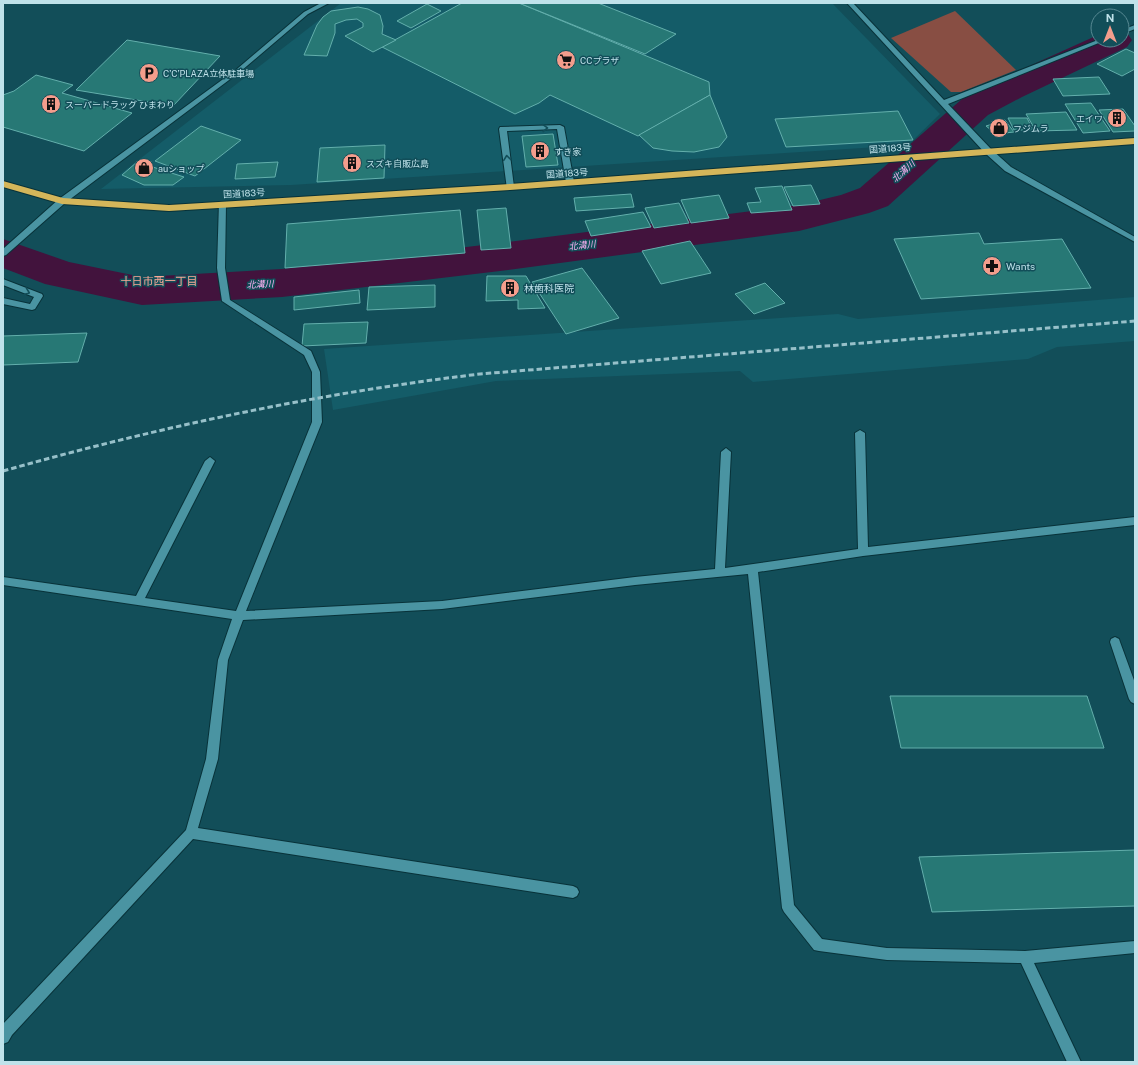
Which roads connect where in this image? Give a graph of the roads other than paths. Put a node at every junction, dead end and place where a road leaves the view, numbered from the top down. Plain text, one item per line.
1 (326, 3) edge
2 (850, 3) edge
3 (1090, 45) edge
4 (943, 103) junction
5 (1135, 141) edge
6 (988, 151) junction
7 (570, 182) junction
8 (3, 184) edge
9 (510, 187) junction
10 (62, 201) junction
11 (222, 204) junction
12 (1135, 240) edge
13 (3, 253) edge
14 (3, 282) edge
15 (3, 301) edge
16 (860, 433) dead end
17 (726, 452) dead end
18 (210, 461) dead end
19 (1135, 522) edge
20 (863, 552) junction
21 (753, 569) junction
22 (720, 571) junction
23 (3, 581) edge
24 (139, 600) junction
25 (239, 616) junction
26 (1115, 642) dead end
27 (1135, 699) edge
28 (191, 833) junction
29 (573, 892) dead end
30 (1135, 947) edge
31 (1024, 957) junction
32 (3, 1037) edge
33 (1074, 1062) edge

1 - 10 street
2 - 4 street
3 - 4 street
4 - 6 street
5 - 6 highway, 国道183号
6 - 7 highway, 国道183号
6 - 12 street
7 - 9 highway, 国道183号
9 -> 7 street
8 - 10 highway, 国道183号
9 - 11 highway, 国道183号
10 - 11 highway, 国道183号
10 - 13 street
11 - 25 street
14 -> 15 street
16 - 20 street
17 - 22 street
18 - 24 street
19 - 20 street
20 - 21 street
21 - 22 street
21 - 31 street
22 - 25 street
23 - 24 street
24 - 25 street
25 - 28 street
26 - 27 street
28 - 29 street
28 - 32 street
30 - 31 street
31 - 33 street

